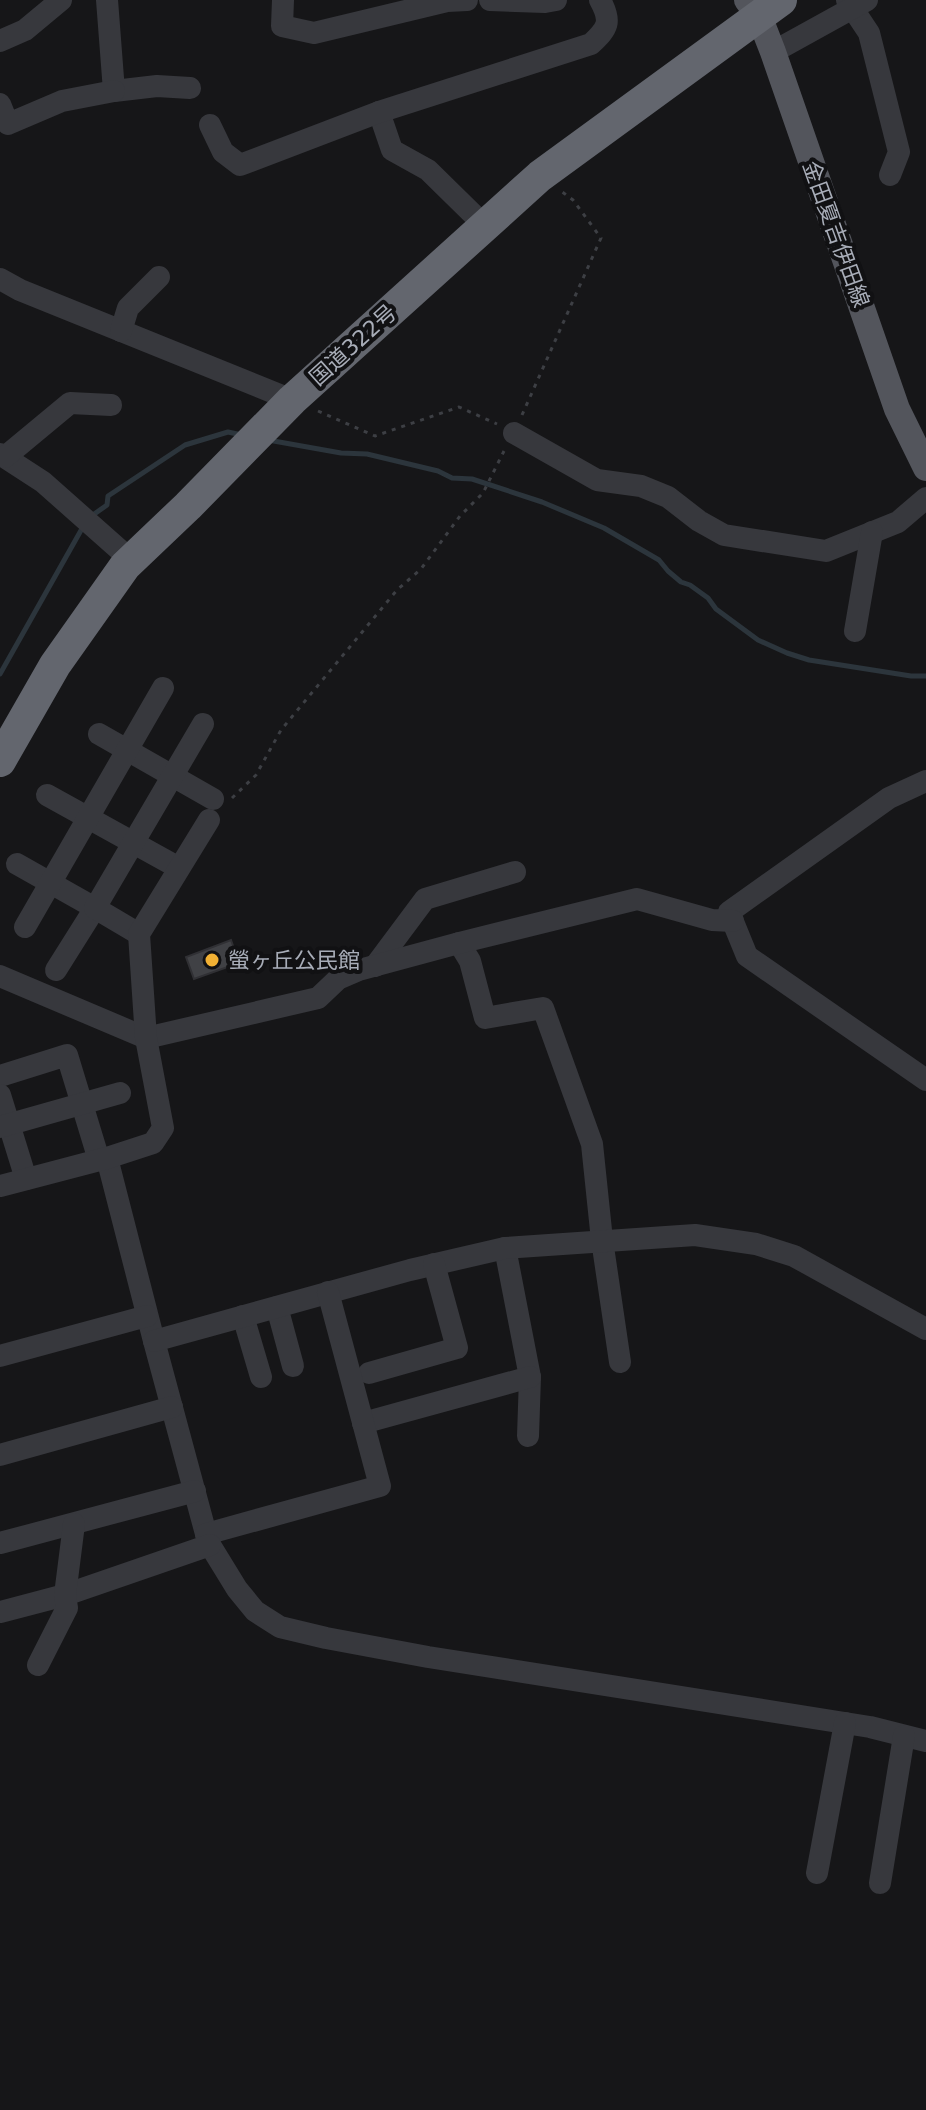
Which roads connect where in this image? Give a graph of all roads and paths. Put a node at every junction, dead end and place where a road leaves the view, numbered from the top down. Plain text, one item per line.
1 (61, 0) edge
2 (107, 0) edge
3 (283, 0) edge
4 (467, 0) edge
5 (490, 0) edge
6 (556, 0) edge
7 (600, 0) edge
8 (856, 2) edge
9 (762, 5) edge
10 (0, 41) edge
11 (773, 52) junction
12 (190, 88) dead end
13 (114, 91) junction
14 (379, 112) junction
15 (3, 119) edge
16 (210, 125) dead end
17 (890, 175) dead end
18 (540, 176) junction
19 (485, 226) junction
20 (159, 277) dead end
21 (0, 279) edge
22 (121, 331) junction
23 (289, 403) junction
24 (111, 405) dead end
25 (514, 433) junction
26 (3, 455) edge
27 (926, 468) edge
28 (926, 498) edge
29 (872, 532) junction
30 (131, 560) junction
31 (855, 631) dead end
32 (163, 688) dead end
33 (203, 724) dead end
34 (99, 734) dead end
35 (5, 741) edge
36 (127, 750) junction
37 (173, 776) junction
38 (926, 781) edge
39 (47, 795) dead end
40 (211, 810) junction
41 (88, 818) junction
42 (133, 844) junction
43 (17, 864) dead end
44 (179, 868) junction
45 (515, 872) dead end
46 (51, 883) junction
47 (95, 908) junction
48 (733, 921) junction
49 (25, 927) dead end
50 (139, 934) junction
51 (459, 943) junction
52 (375, 966) junction
53 (56, 970) dead end
54 (0, 976) edge
55 (146, 1038) junction
56 (0, 1076) edge
57 (926, 1080) edge
58 (120, 1093) dead end
59 (0, 1095) edge
60 (82, 1104) junction
61 (5, 1126) edge
62 (103, 1159) junction
63 (26, 1179) junction
64 (0, 1186) edge
65 (602, 1240) junction
66 (505, 1248) junction
67 (434, 1264) junction
68 (328, 1292) junction
69 (277, 1307) junction
70 (147, 1316) junction
71 (243, 1316) junction
72 (926, 1329) edge
73 (154, 1341) junction
74 (0, 1356) edge
75 (620, 1362) dead end
76 (293, 1366) dead end
77 (369, 1373) dead end
78 (261, 1377) dead end
79 (530, 1377) junction
80 (172, 1407) junction
81 (363, 1423) junction
82 (528, 1436) dead end
83 (0, 1455) edge
84 (195, 1491) junction
85 (74, 1524) junction
86 (208, 1540) junction
87 (0, 1543) edge
88 (65, 1595) junction
89 (0, 1612) edge
90 (38, 1665) dead end
91 (845, 1723) junction
92 (915, 1738) edge
93 (817, 1873) dead end
94 (880, 1883) dead end

1 - 10 street
2 - 13 street
3 - 4 street
5 - 6 street
7 - 14 street
8 - 11 street
8 - 17 street
9 - 11 main road, 金田夏吉伊田線
9 - 18 highway, 国道322号
11 - 27 main road, 金田夏吉伊田線
12 - 13 street
13 - 15 street
14 - 16 street
14 - 19 street
18 - 19 highway, 国道322号
18 - 25 path
19 - 23 highway, 国道322号
20 - 22 street
21 - 22 street
22 - 23 street
23 - 25 path
23 - 30 highway, 国道322号
24 - 26 street
25 - 29 street
25 - 40 path
26 - 30 street
28 - 29 street
29 - 31 street
30 - 35 highway, 国道322号
32 - 36 street
33 - 37 street
34 - 36 street
36 - 37 street
36 - 41 street
37 - 40 street
37 - 42 street
38 - 48 street
39 - 41 street
40 - 44 street
41 - 42 street
41 - 46 street
42 - 44 street
42 - 47 street
43 - 46 street
44 - 50 street
45 - 52 street
46 - 47 street
46 - 49 street
47 - 50 street
47 - 53 street
48 - 51 street
48 - 57 street
50 - 55 street
51 - 52 street
51 - 65 street
52 - 55 street
54 - 55 street
55 - 62 street
56 - 60 street
58 - 60 street
59 - 61 street
60 - 61 street
60 - 62 street
61 - 63 street
62 - 63 street
62 - 70 street
63 - 64 street
65 - 66 street
65 - 72 street
65 - 75 street
66 - 67 street
66 - 79 street
67 - 68 street
67 - 77 street
68 - 69 street
68 - 81 street
69 - 71 street
69 - 76 street
70 - 73 street
70 - 74 street
71 - 73 street
71 - 78 street
73 - 80 street
79 - 81 street
79 - 82 street
80 - 83 street
80 - 84 street
81 - 86 street
84 - 85 street
84 - 86 street
85 - 87 street
85 - 88 street
86 - 88 street
86 - 91 street
88 - 89 street
88 - 90 street
91 - 92 street
91 - 93 street
92 - 94 street

